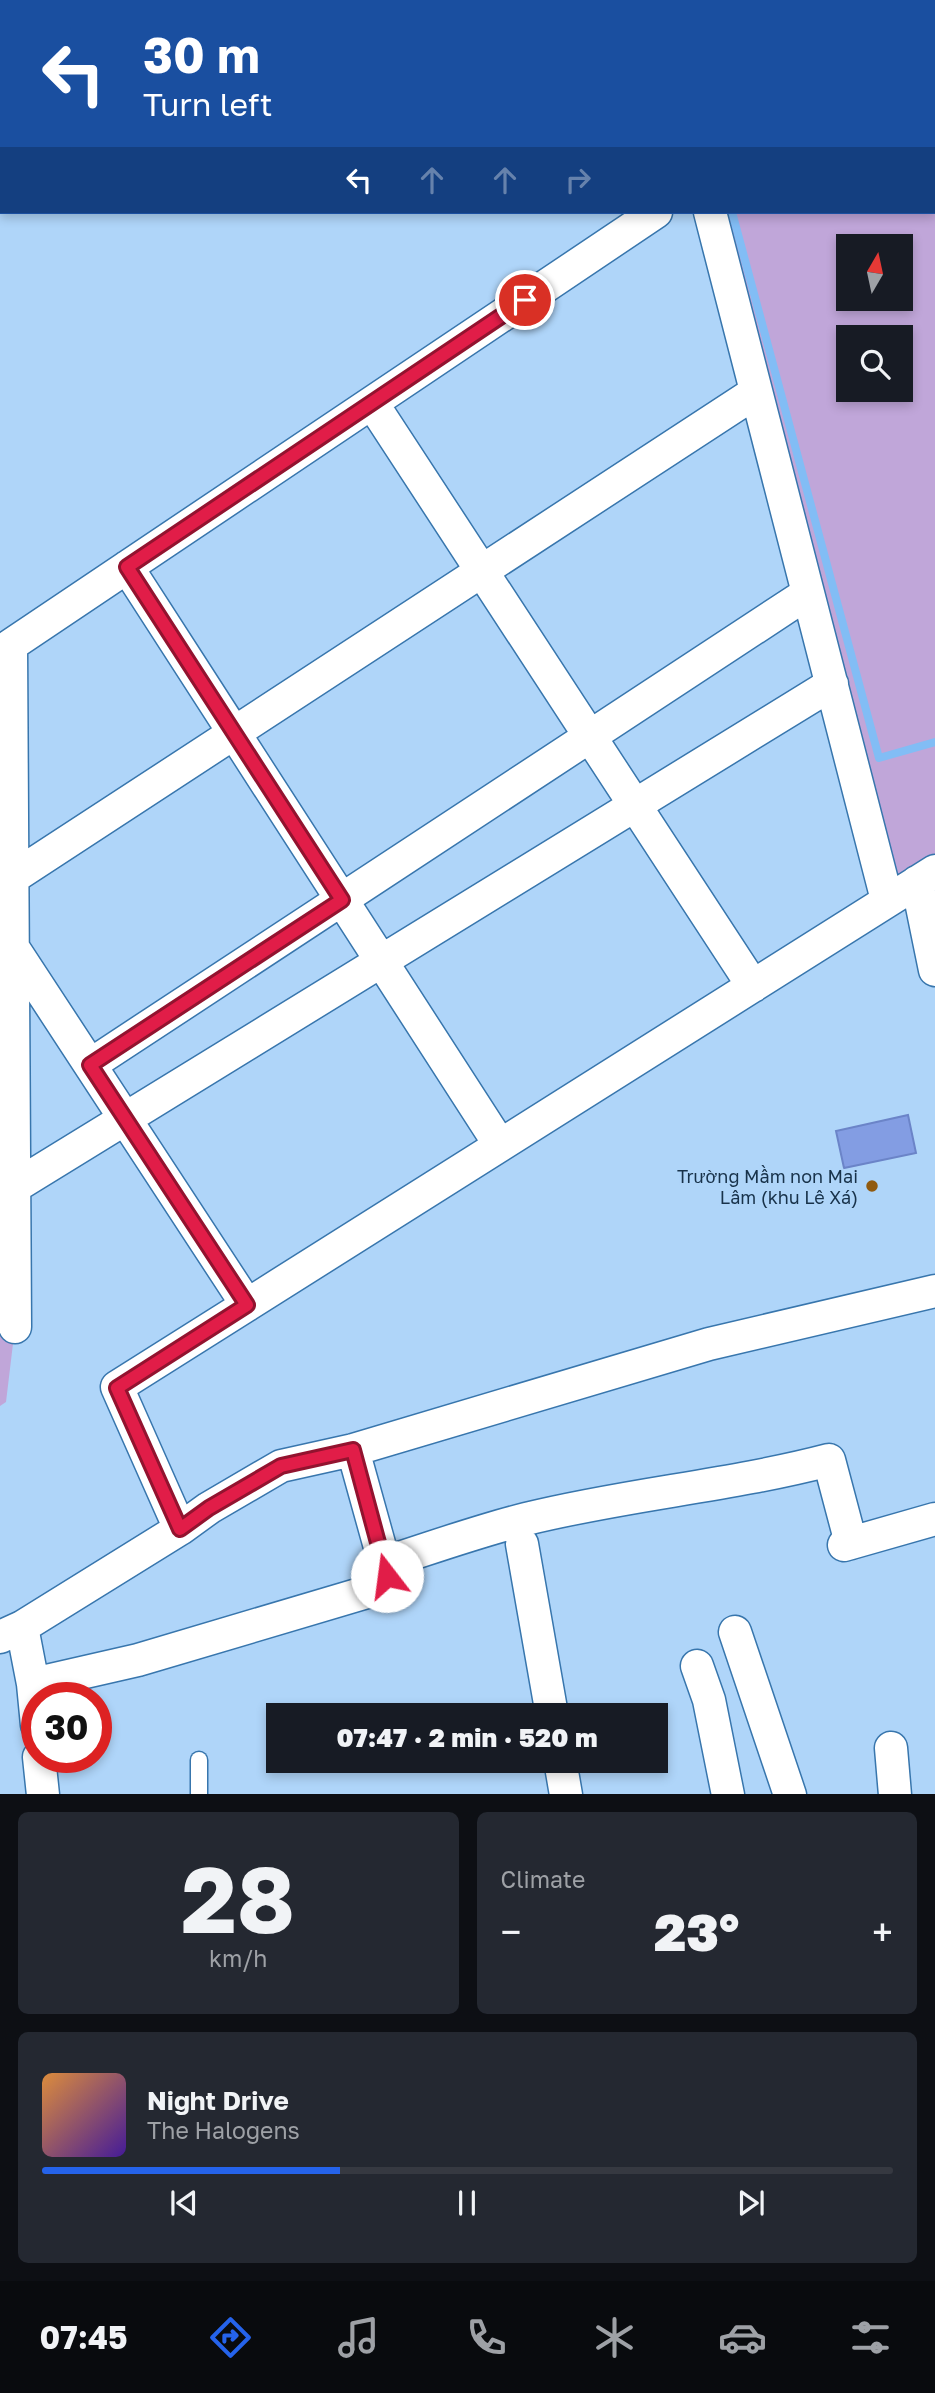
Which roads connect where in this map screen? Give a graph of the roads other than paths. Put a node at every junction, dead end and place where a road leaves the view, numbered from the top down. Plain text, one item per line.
1 (653, 214) edge
2 (711, 214) edge
3 (756, 392) junction
4 (372, 402) junction
5 (127, 567) junction
6 (482, 571) junction
7 (808, 593) junction
8 (832, 684) junction
9 (234, 733) junction
10 (590, 737) junction
11 (635, 805) junction
12 (926, 876) edge
13 (12, 878) junction
14 (342, 900) junction
15 (887, 900) junction
16 (12, 946) junction
17 (934, 955) edge
18 (381, 961) junction
19 (753, 986) junction
20 (90, 1065) junction
21 (125, 1118) junction
22 (500, 1145) junction
23 (14, 1186) junction
24 (935, 1291) edge
25 (247, 1305) junction
26 (15, 1327) dead end
27 (353, 1450) junction
28 (935, 1519) edge
29 (180, 1529) junction
30 (522, 1544) dead end
31 (384, 1563) junction
32 (11, 1632) edge
33 (735, 1632) dead end
34 (697, 1666) dead end
35 (32, 1682) edge
36 (42, 1682) edge
37 (550, 1703) edge
38 (891, 1748) dead end
39 (199, 1760) dead end
40 (41, 1773) edge
41 (562, 1773) edge
42 (43, 1794) edge
43 (199, 1794) edge
44 (566, 1794) edge
45 (729, 1794) edge
46 (790, 1794) edge
47 (895, 1794) edge

1 - 4 street
2 - 3 street
3 - 6 street
3 - 7 street
4 - 5 street
4 - 6 street
5 - 9 street
5 - 13 street
6 - 9 street
6 - 10 street
7 - 8 street
7 - 10 street
8 - 11 street
8 - 15 street
9 - 13 street
9 - 14 street
10 - 11 street
10 - 14 street
11 - 18 street
11 - 19 street
12 - 15 street
12 - 17 street
13 - 16 street
14 - 18 street
14 - 20 street
15 - 19 street
16 - 20 street
16 - 23 street
18 - 21 street
18 - 22 street
19 - 22 street
20 - 21 street
21 - 23 street
21 - 25 street
22 - 25 street
23 - 26 street
24 - 27 street
25 - 29 street
27 - 29 street
27 - 31 street
28 - 31 street
29 - 32 street
30 - 37 street
31 - 36 street
32 - 35 street
33 - 46 street
34 - 45 street
38 - 47 street
39 - 43 lane
40 - 42 street
41 - 44 street

